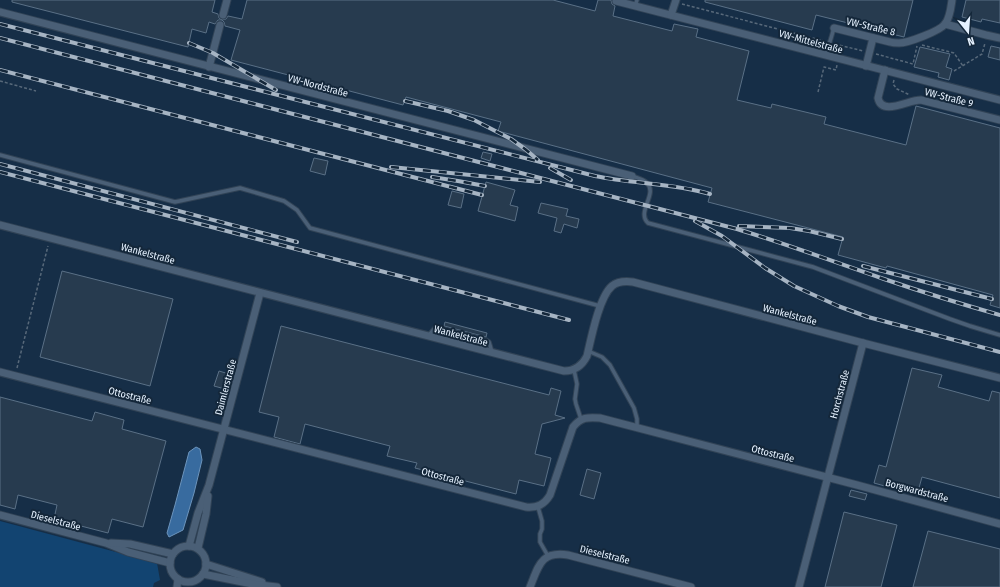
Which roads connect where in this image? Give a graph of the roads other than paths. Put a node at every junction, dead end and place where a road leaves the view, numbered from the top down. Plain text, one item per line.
1 (227, 0) edge
2 (952, 0) edge
3 (616, 1) dead end
4 (675, 1) edge
5 (636, 3) edge
6 (0, 12) edge
7 (223, 15) dead end
8 (672, 15) junction
9 (945, 24) junction
10 (220, 25) dead end
11 (834, 28) joint
12 (873, 38) junction
13 (1000, 38) edge
14 (826, 55) junction
15 (866, 66) junction
16 (209, 67) junction
17 (885, 70) junction
18 (1000, 100) edge
19 (1000, 120) edge
20 (0, 155) edge
21 (632, 176) joint
22 (0, 225) edge
23 (260, 293) junction
24 (600, 306) junction
25 (1000, 335) edge
26 (428, 336) junction
27 (864, 343) junction
28 (588, 350) junction
29 (492, 353) junction
30 (574, 370) junction
31 (0, 372) edge
32 (1000, 378) edge
33 (581, 419) junction
34 (637, 428) junction
35 (225, 429) junction
36 (828, 477) junction
37 (209, 486) junction
38 (538, 507) junction
39 (0, 515) edge
40 (1000, 524) edge
41 (106, 543) junction
42 (189, 546) junction
43 (198, 548) junction
44 (174, 554) junction
45 (548, 556) junction
46 (170, 563) junction
47 (206, 564) junction
48 (203, 574) junction
49 (178, 579) junction
50 (188, 584) edge
51 (177, 587) edge
52 (278, 587) edge
53 (530, 587) edge
54 (692, 587) edge
55 (799, 587) edge

1 - 7 street
2 - 9 street
3 - 5 street, VW-Mittelstraße
4 - 8 street
5 - 8 street, VW-Mittelstraße
6 - 16 street, VW-Nordstraße
8 - 14 street, VW-Mittelstraße
9 - 12 street, VW-Straße 8
9 - 13 street
10 - 16 street
11 - 12 street, VW-Straße 8
11 - 14 lane
12 - 15 street
14 - 15 street, VW-Mittelstraße
15 - 17 street, VW-Mittelstraße
16 - 21 street, VW-Nordstraße
17 - 18 street, VW-Mittelstraße
17 - 19 street, VW-Straße 9
20 - 24 lane
21 - 25 lane
22 - 23 street, Wankelstraße
23 - 26 street, Wankelstraße
23 - 35 street, Daimlerstraße
24 - 27 street, Wankelstraße
24 - 28 street, Wankelstraße
26 - 29 street, Wankelstraße
26 - 29 lane
27 - 32 street
27 - 36 street, Horchstraße
28 - 30 street, Wankelstraße
28 - 34 lane
29 - 30 street, Wankelstraße
30 - 33 lane
31 - 35 street, Ottostraße
33 - 34 street, Ottostraße
33 - 38 street
34 - 36 street, Ottostraße
35 - 37 street, Daimlerstraße
35 - 38 street, Ottostraße
36 - 40 street, Borgwardstraße
36 - 55 street, Horchstraße
37 - 42 street, Daimlerstraße
37 - 43 street, Daimlerstraße
38 - 45 lane
39 - 41 street, Dieselstraße
41 - 44 street, Dieselstraße
41 - 46 street, Dieselstraße
42 - 43 street
42 - 44 street
43 - 47 street
44 - 46 street
45 - 53 street
45 - 54 street, Dieselstraße
46 - 49 street
47 - 48 street
47 - 52 street
48 - 50 street
48 - 52 street
49 - 50 street
49 - 51 street

